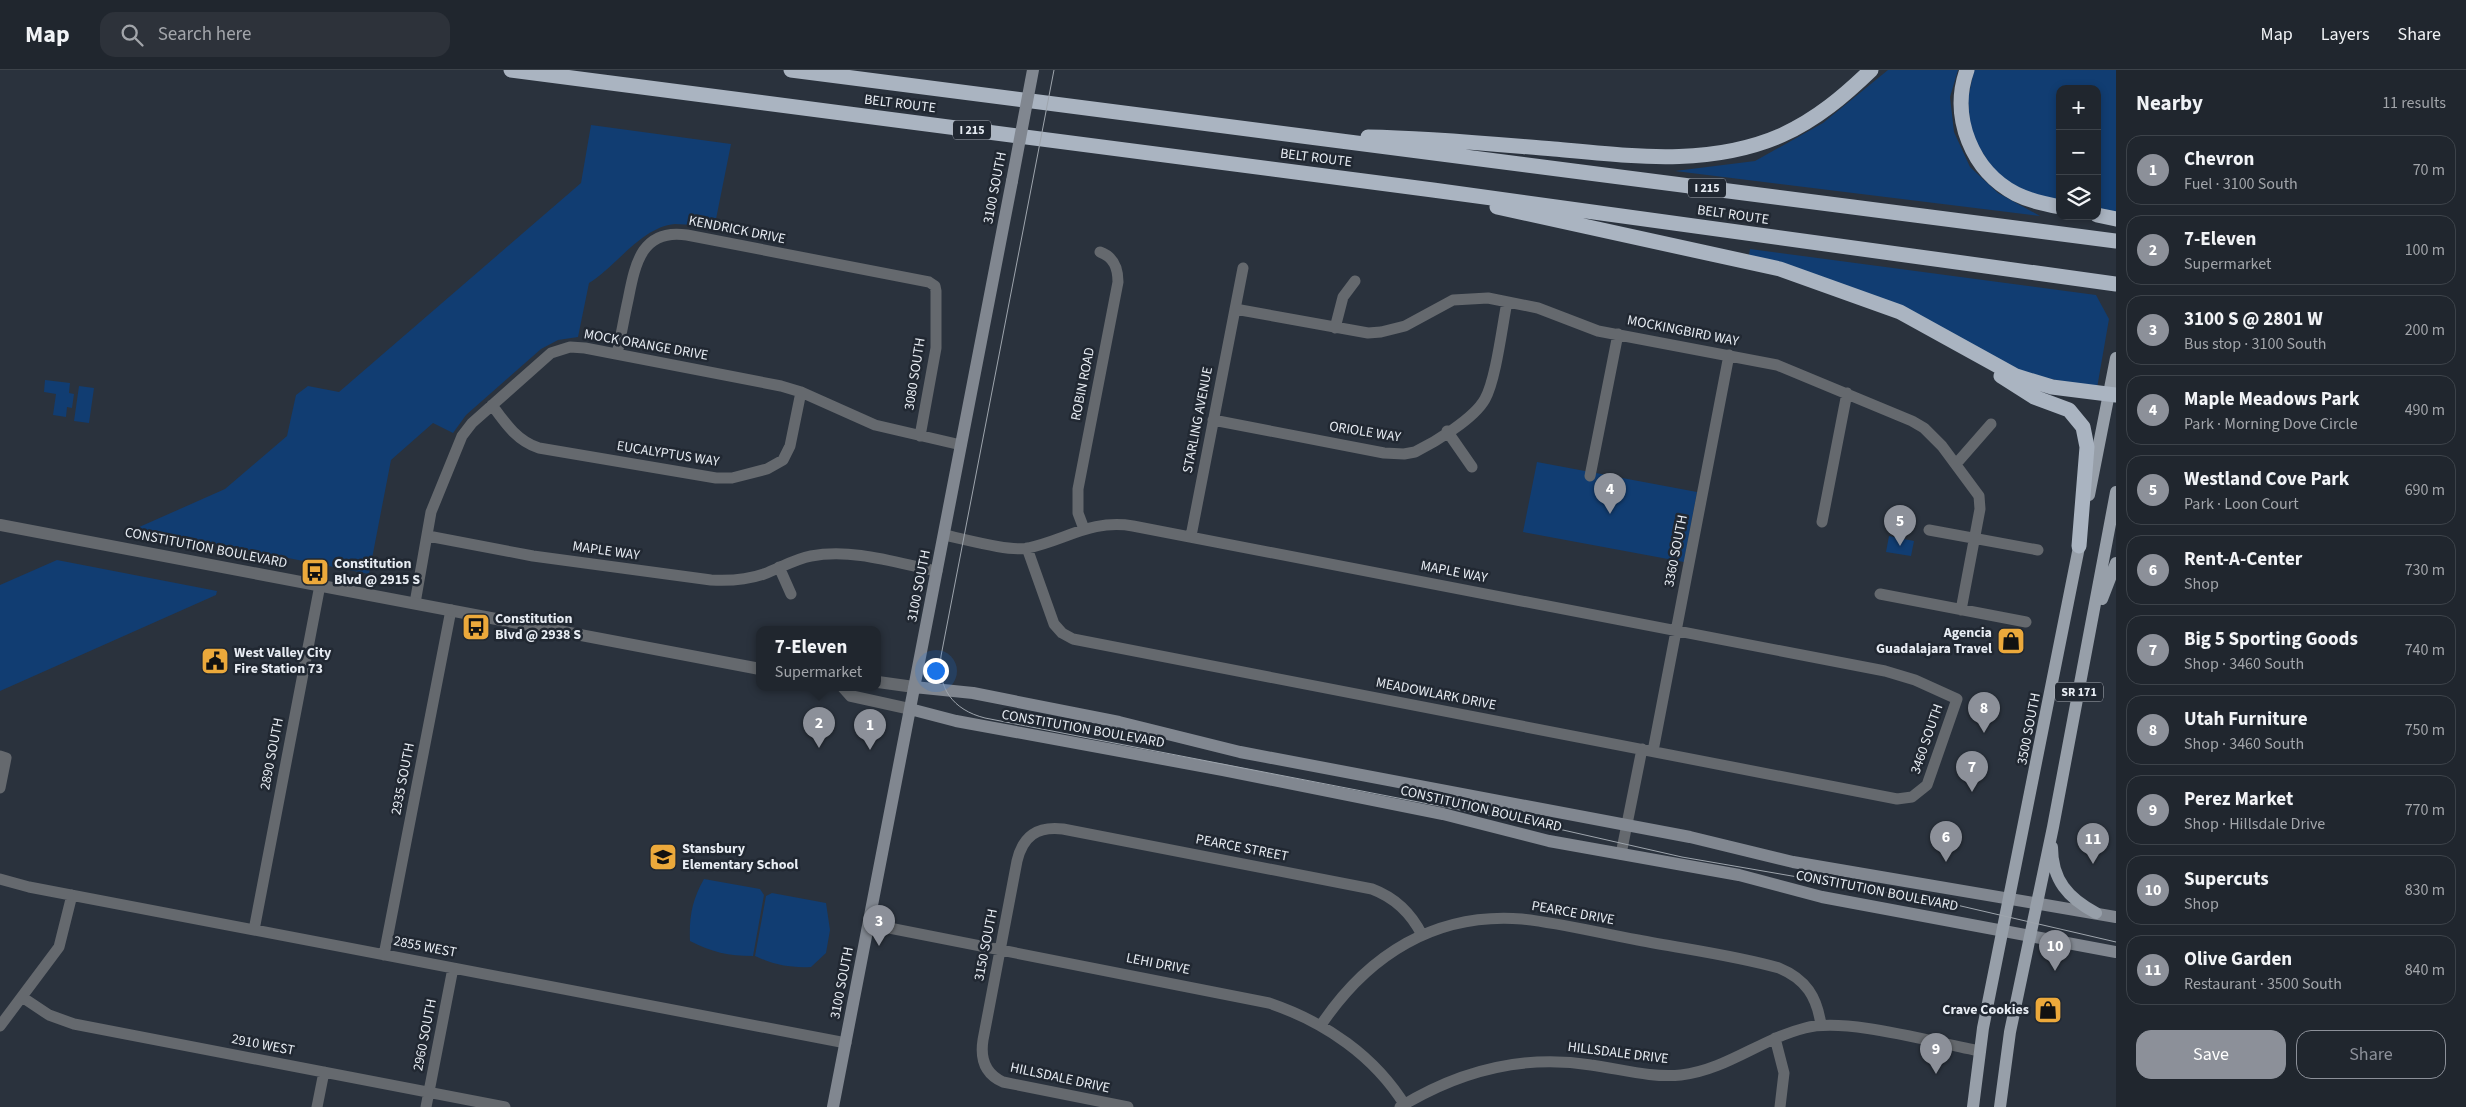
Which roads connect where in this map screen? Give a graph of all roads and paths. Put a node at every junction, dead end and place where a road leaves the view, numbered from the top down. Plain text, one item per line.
1 (512, 70) edge
2 (791, 70) edge
3 (1033, 70) edge
4 (1857, 70) edge
5 (1870, 70) edge
6 (1966, 70) edge
7 (1311, 139) junction
8 (1705, 154) junction
9 (1433, 190) junction
10 (2056, 206) edge
11 (2109, 240) edge
12 (1100, 252) dead end
13 (1243, 268) dead end
14 (1355, 281) dead end
15 (2116, 284) edge
16 (935, 286) joint
17 (1507, 302) junction
18 (1235, 309) junction
19 (1335, 328) junction
20 (1618, 334) junction
21 (618, 354) junction
22 (1729, 355) junction
23 (2116, 358) edge
24 (1987, 362) junction
25 (801, 392) junction
26 (1847, 394) junction
27 (2112, 395) edge
28 (492, 405) junction
29 (1213, 420) junction
30 (1992, 424) dead end
31 (1448, 431) junction
32 (920, 436) junction
33 (961, 445) junction
34 (1956, 464) junction
35 (1472, 467) dead end
36 (1590, 476) dead end
37 (2116, 492) edge
38 (1822, 522) dead end
39 (0, 525) edge
40 (1084, 529) junction
41 (1928, 530) dead end
42 (944, 535) junction
43 (428, 536) junction
44 (1191, 536) junction
45 (1975, 538) junction
46 (2079, 546) junction
47 (1028, 548) junction
48 (2038, 550) dead end
49 (2116, 563) edge
50 (779, 567) junction
51 (937, 571) junction
52 (320, 584) junction
53 (790, 594) dead end
54 (1880, 594) dead end
55 (415, 603) junction
56 (451, 610) junction
57 (1961, 610) junction
58 (2095, 612) junction
59 (2026, 622) dead end
60 (1676, 630) junction
61 (756, 668) edge
62 (881, 682) edge
63 (914, 687) junction
64 (847, 691) edge
65 (1957, 699) joint
66 (910, 709) junction
67 (1647, 750) junction
68 (3, 757) edge
69 (0, 788) edge
70 (1897, 799) joint
71 (1626, 826) junction
72 (2053, 827) junction
73 (1037, 830) joint
74 (1621, 854) junction
75 (0, 878) edge
76 (72, 895) junction
77 (2010, 899) junction
78 (2037, 902) junction
79 (2096, 913) junction
80 (2116, 917) edge
81 (869, 924) junction
82 (254, 930) junction
83 (2003, 931) junction
84 (1422, 935) junction
85 (2030, 936) junction
86 (1000, 949) junction
87 (2116, 952) edge
88 (384, 955) junction
89 (453, 968) junction
90 (22, 997) junction
91 (1321, 1025) junction
92 (1822, 1025) junction
93 (0, 1026) edge
94 (1775, 1038) junction
95 (846, 1043) junction
96 (1980, 1051) junction
97 (988, 1071) joint
98 (324, 1072) junction
99 (429, 1092) junction
100 (1404, 1106) edge
101 (317, 1107) edge
102 (426, 1107) edge
103 (505, 1107) edge
104 (833, 1107) edge
105 (1128, 1107) edge
106 (1780, 1107) edge
107 (1973, 1107) edge
108 (2000, 1107) edge

1 - 9 highway, BELT ROUTE / I 215
2 - 7 highway, BELT ROUTE / I 215
3 - 33 main road, 3100 SOUTH, bridge
4 - 8 highway
5 - 8 highway
6 - 10 highway
7 - 8 highway
7 - 11 highway, BELT ROUTE / I 215
9 - 15 highway, BELT ROUTE / I 215
9 - 24 highway
12 - 40 street, ROBIN ROAD
13 - 18 street, STARLING AVENUE
14 - 19 street
16 - 21 street, KENDRICK DRIVE
16 - 32 street, 3080 SOUTH
17 - 19 street, MOCKINGBIRD WAY
17 - 20 street, MOCKINGBIRD WAY
17 - 31 street, ORIOLE WAY
18 - 19 street, MOCKINGBIRD WAY
18 - 29 street, STARLING AVENUE
20 - 22 street, MOCKINGBIRD WAY
20 - 36 street
21 - 25 street, MOCK ORANGE DRIVE
21 - 28 street, MOCK ORANGE DRIVE
22 - 26 street, MOCKINGBIRD WAY
22 - 60 street, 3360 SOUTH
23 - 27 main road, 3500 SOUTH / SR 171
24 - 27 highway
24 - 46 highway
25 - 28 street, EUCALYPTUS WAY
25 - 32 street, MOCK ORANGE DRIVE
26 - 34 street, MOCKINGBIRD WAY
26 - 38 street
27 - 46 main road, 3500 SOUTH / SR 171
28 - 43 street, MOCK ORANGE DRIVE
29 - 31 street, ORIOLE WAY
29 - 44 street, STARLING AVENUE
30 - 34 street
31 - 35 street
32 - 33 street, MOCK ORANGE DRIVE
33 - 42 main road, 3100 SOUTH
34 - 45 street, MOCKINGBIRD WAY
37 - 58 main road, SR 171
39 - 52 street, CONSTITUTION BOULEVARD
40 - 44 street, MAPLE WAY
40 - 47 street, MAPLE WAY
41 - 45 street
42 - 47 street, MAPLE WAY
42 - 51 main road, 3100 SOUTH
43 - 50 street, MAPLE WAY
43 - 55 street, MOCK ORANGE DRIVE
44 - 60 street, MAPLE WAY
45 - 48 street
45 - 57 street, MOCKINGBIRD WAY
46 - 77 main road, 3500 SOUTH / SR 171
47 - 67 street, MEADOWLARK DRIVE
49 - 58 main road
50 - 51 street, MAPLE WAY
50 - 53 street
51 - 63 main road, 3100 SOUTH
52 - 55 street, CONSTITUTION BOULEVARD
52 - 82 street, 2890 SOUTH
54 - 57 street
55 - 56 street, CONSTITUTION BOULEVARD
56 - 61 street, CONSTITUTION BOULEVARD
56 - 88 street, 2935 SOUTH
57 - 59 street
58 - 72 main road, SR 171
60 - 65 street, MAPLE WAY
60 - 67 street, 3360 SOUTH
62 - 63 street, CONSTITUTION BOULEVARD
63 - 66 main road, 3100 SOUTH
63 - 71 main road, CONSTITUTION BOULEVARD
64 - 66 street, CONSTITUTION BOULEVARD
65 - 70 street, 3460 SOUTH
66 - 74 main road, CONSTITUTION BOULEVARD
66 - 81 main road, 3100 SOUTH
67 - 70 street, MEADOWLARK DRIVE
67 - 71 street, 3360 SOUTH
68 - 69 street
71 - 74 street, 3360 SOUTH
71 - 77 main road, CONSTITUTION BOULEVARD
72 - 78 main road, SR 171
72 - 79 main road
73 - 84 street, PEARCE STREET
73 - 86 street, 3150 SOUTH
74 - 83 main road, CONSTITUTION BOULEVARD
75 - 76 street, 2855 WEST
76 - 82 street, 2855 WEST
76 - 90 street
77 - 78 main road, CONSTITUTION BOULEVARD
77 - 83 main road, 3500 SOUTH / SR 171
78 - 79 main road, CONSTITUTION BOULEVARD
78 - 85 main road, SR 171
79 - 80 main road, CONSTITUTION BOULEVARD
81 - 86 street, LEHI DRIVE
81 - 95 main road, 3100 SOUTH
82 - 88 street, 2855 WEST
83 - 85 main road, CONSTITUTION BOULEVARD
83 - 96 main road, 3500 SOUTH / SR 171
84 - 91 street, PEARCE DRIVE
84 - 92 street, PEARCE DRIVE
85 - 87 main road, CONSTITUTION BOULEVARD
85 - 108 main road, SR 171
86 - 91 street, LEHI DRIVE
86 - 97 street, 3150 SOUTH
88 - 89 street, 2855 WEST
89 - 95 street, 2855 WEST
89 - 99 street, 2960 SOUTH
90 - 93 street
90 - 98 street, 2910 WEST
91 - 100 street, LEHI DRIVE
92 - 94 street, HILLSDALE DRIVE
92 - 96 street, HILLSDALE DRIVE
94 - 100 street, HILLSDALE DRIVE
94 - 106 street
95 - 104 main road, 3100 SOUTH
96 - 107 main road, 3500 SOUTH / SR 171
97 - 105 street, HILLSDALE DRIVE
98 - 99 street, 2910 WEST
98 - 101 street
99 - 102 street, 2960 SOUTH
99 - 103 street, 2910 WEST

